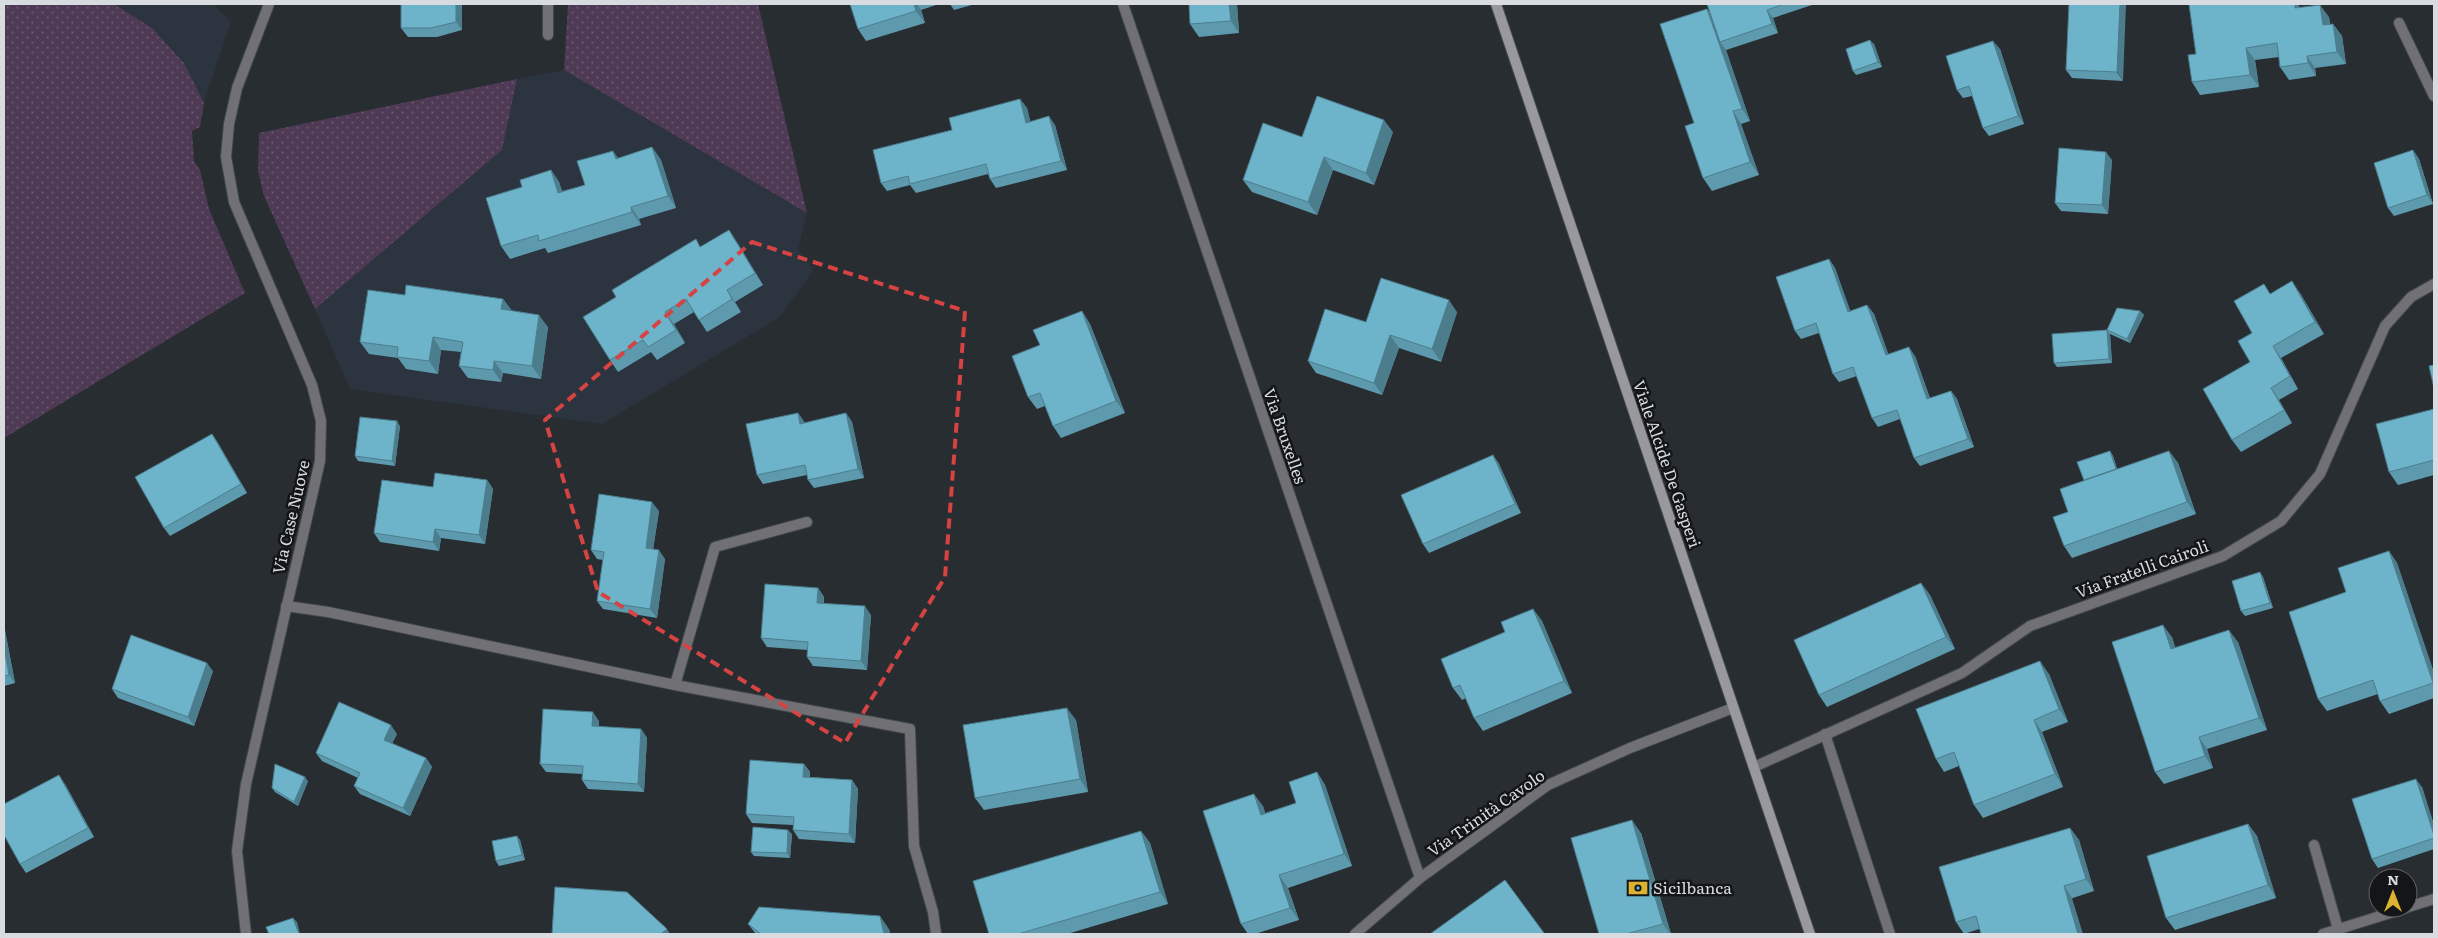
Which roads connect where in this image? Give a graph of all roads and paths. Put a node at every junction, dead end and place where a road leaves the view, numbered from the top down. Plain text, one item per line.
1 (269, 4) edge
2 (548, 4) edge
3 (1123, 4) edge
4 (1496, 4) edge
5 (2399, 23) dead end
6 (548, 35) dead end
7 (2434, 96) edge
8 (2434, 284) edge
9 (807, 522) dead end
10 (286, 606) junction
11 (675, 685) junction
12 (1734, 708) junction
13 (1825, 734) junction
14 (1754, 766) junction
15 (2314, 845) dead end
16 (1420, 878) junction
17 (2434, 899) edge
18 (2418, 904) edge
19 (2374, 918) edge
20 (2338, 929) junction
21 (246, 934) edge
22 (936, 934) edge
23 (1355, 934) edge
24 (1810, 934) edge
25 (1890, 934) edge
26 (2323, 934) edge

1 - 10 street, Via Case Nuove
2 - 6 street
3 - 16 street, Via Bruxelles
4 - 12 main road, Viale Alcide De Gasperi
5 - 7 street
8 - 13 street, Via Fratelli Cairoli
9 - 11 street
10 - 11 street
10 - 21 street, Via Case Nuove
11 - 22 street
12 - 14 main road, Viale Alcide De Gasperi
12 - 16 street, Via Trinità Cavolo
13 - 14 street, Via Fratelli Cairoli
13 - 25 street
14 - 24 main road, Viale Alcide De Gasperi
15 - 20 street
16 - 23 street, Via Trinità Cavolo
17 - 18 street
19 - 20 street
20 - 26 street

